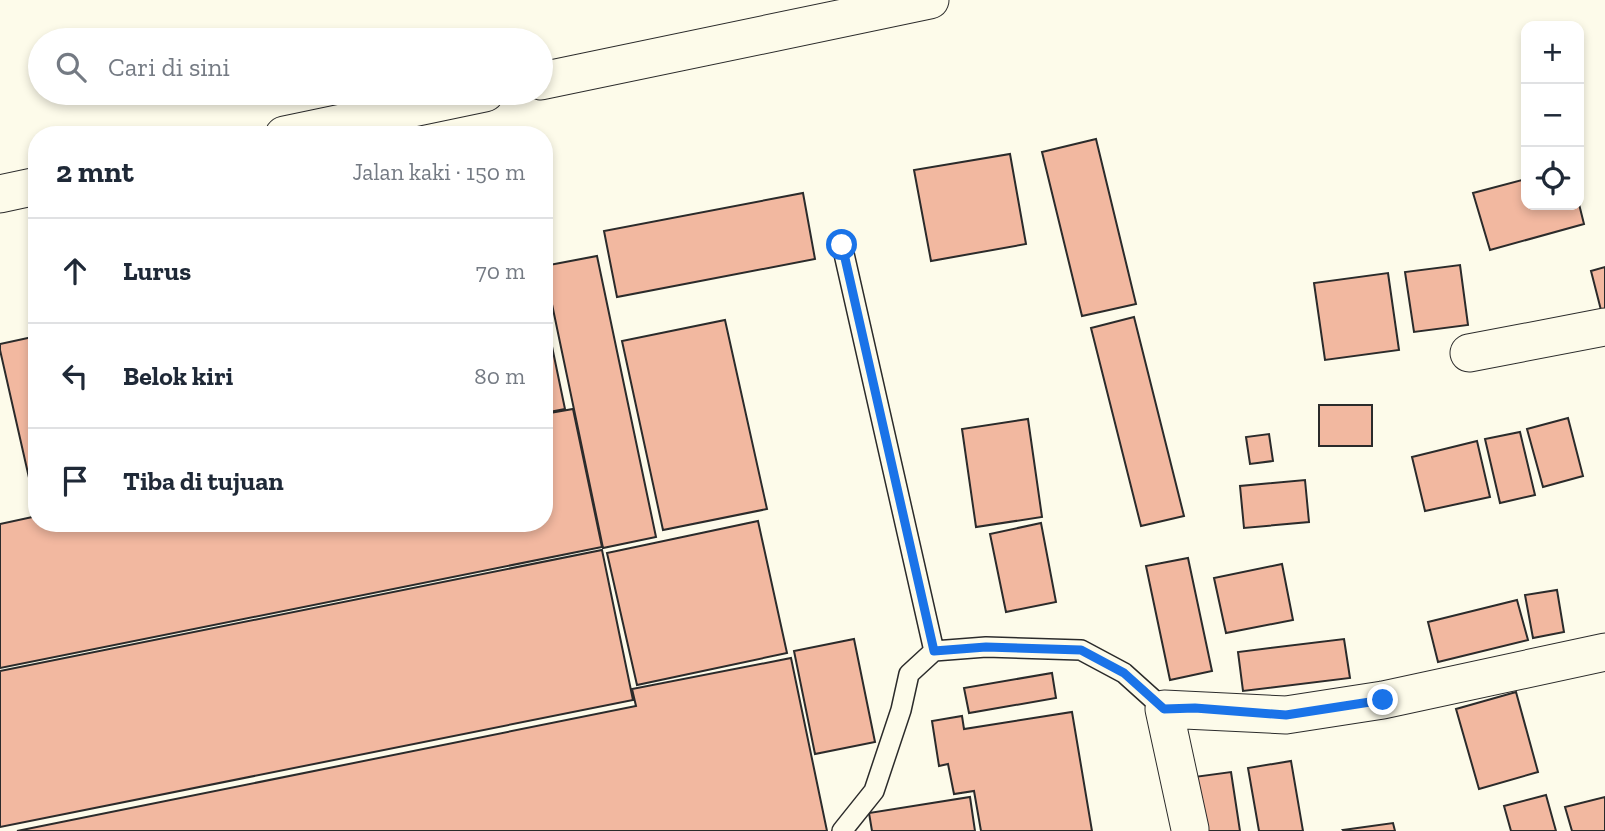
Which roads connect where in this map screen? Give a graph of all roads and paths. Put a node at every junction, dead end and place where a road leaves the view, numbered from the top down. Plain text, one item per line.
1 (930, 0) edge
2 (553, 79) edge
3 (428, 105) edge
4 (327, 126) edge
5 (28, 188) edge
6 (0, 194) edge
7 (842, 245) dead end
8 (1605, 327) edge
9 (1469, 353) dead end
10 (934, 651) junction
11 (1605, 652) edge
12 (1164, 709) junction
13 (1190, 829) dead end
14 (842, 831) edge

1 - 2 street
3 - 4 street
5 - 6 street
7 - 10 lane
8 - 9 street
10 - 12 lane
10 - 14 lane
11 - 12 street
12 - 13 street

